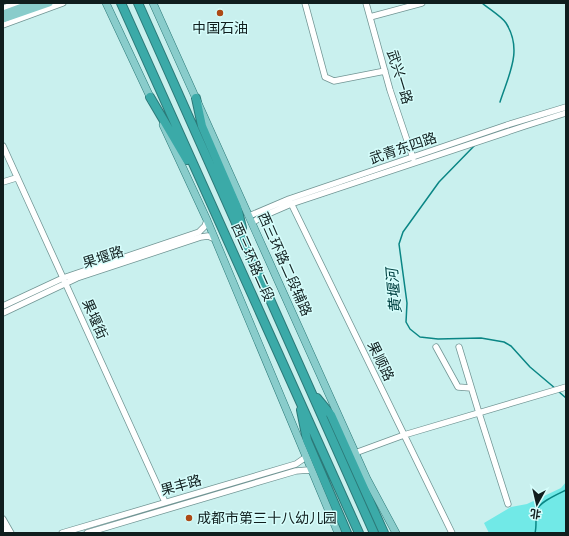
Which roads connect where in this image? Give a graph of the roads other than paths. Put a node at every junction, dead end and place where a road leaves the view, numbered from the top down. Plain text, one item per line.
1 (18, 3) edge
2 (33, 3) edge
3 (49, 3) edge
4 (63, 3) edge
5 (103, 3) edge
6 (106, 3) edge
7 (121, 3) edge
8 (138, 3) edge
9 (153, 3) edge
10 (305, 3) edge
11 (366, 3) edge
12 (422, 3) edge
13 (3, 8) edge
14 (110, 10) junction
15 (14, 13) junction
16 (3, 14) edge
17 (370, 17) junction
18 (3, 19) edge
19 (3, 25) edge
20 (385, 71) junction
21 (150, 97) junction
22 (196, 98) junction
23 (566, 107) edge
24 (566, 113) edge
25 (3, 146) edge
26 (413, 158) junction
27 (16, 178) junction
28 (3, 182) edge
29 (207, 194) junction
30 (290, 201) junction
31 (207, 220) junction
32 (251, 220) junction
33 (215, 239) junction
34 (246, 246) junction
35 (64, 280) junction
36 (3, 306) edge
37 (3, 313) edge
38 (459, 346) dead end
39 (436, 347) dead end
40 (566, 387) edge
41 (471, 388) junction
42 (310, 390) junction
43 (297, 394) junction
44 (479, 413) junction
45 (404, 435) junction
46 (355, 453) junction
47 (306, 457) junction
48 (312, 471) junction
49 (165, 502) junction
50 (508, 504) dead end
51 (3, 519) edge
52 (3, 529) edge
53 (5, 533) edge
54 (11, 533) edge
55 (62, 533) edge
56 (87, 533) edge
57 (338, 533) edge
58 (347, 533) edge
59 (359, 533) edge
60 (374, 533) edge
61 (384, 533) edge
62 (396, 533) edge
63 (452, 533) edge

1 - 13 street
2 - 15 main road
3 - 15 main road
4 - 19 street
5 - 14 street
6 - 14 main road
7 - 29 highway, 西三环路二段
8 - 34 highway, 西三环路二段
9 - 22 main road, 西三环路二段辅路
10 - 20 street
11 - 17 street, 武兴一路
12 - 17 street
14 - 21 main road
15 - 16 main road
15 - 18 main road
17 - 20 street, 武兴一路
20 - 26 street, 武兴一路
21 - 29 highway
21 - 31 main road
22 - 32 main road, 西三环路二段辅路
22 - 34 highway
23 - 26 street, 武青东四路
24 - 30 street, 武青东四路
25 - 27 street, 果堰街
26 - 30 street, 武青东四路
27 - 28 street
27 - 35 street, 果堰街
29 - 43 highway, 西三环路二段
30 - 32 street, 武青东四路
30 - 45 street, 果顺路
31 - 33 main road
31 - 35 street, 果堰路
32 - 46 main road, 西三环路二段辅路
33 - 35 street, 果堰路
33 - 47 main road
34 - 42 highway, 西三环路二段
35 - 36 street, 果堰路
35 - 37 street, 果堰路
35 - 49 street, 果堰街
38 - 41 street
39 - 41 street
40 - 44 street
41 - 44 street
42 - 60 highway, 西三环路二段
42 - 61 highway
43 - 58 highway
43 - 59 highway, 西三环路二段
44 - 45 street
44 - 50 street
45 - 46 street
45 - 63 street, 果顺路
46 - 62 main road, 西三环路二段辅路
47 - 48 main road
47 - 49 street, 果丰路
48 - 56 street, 果丰路
48 - 57 main road
49 - 55 street, 果丰路
51 - 54 street
52 - 53 street

